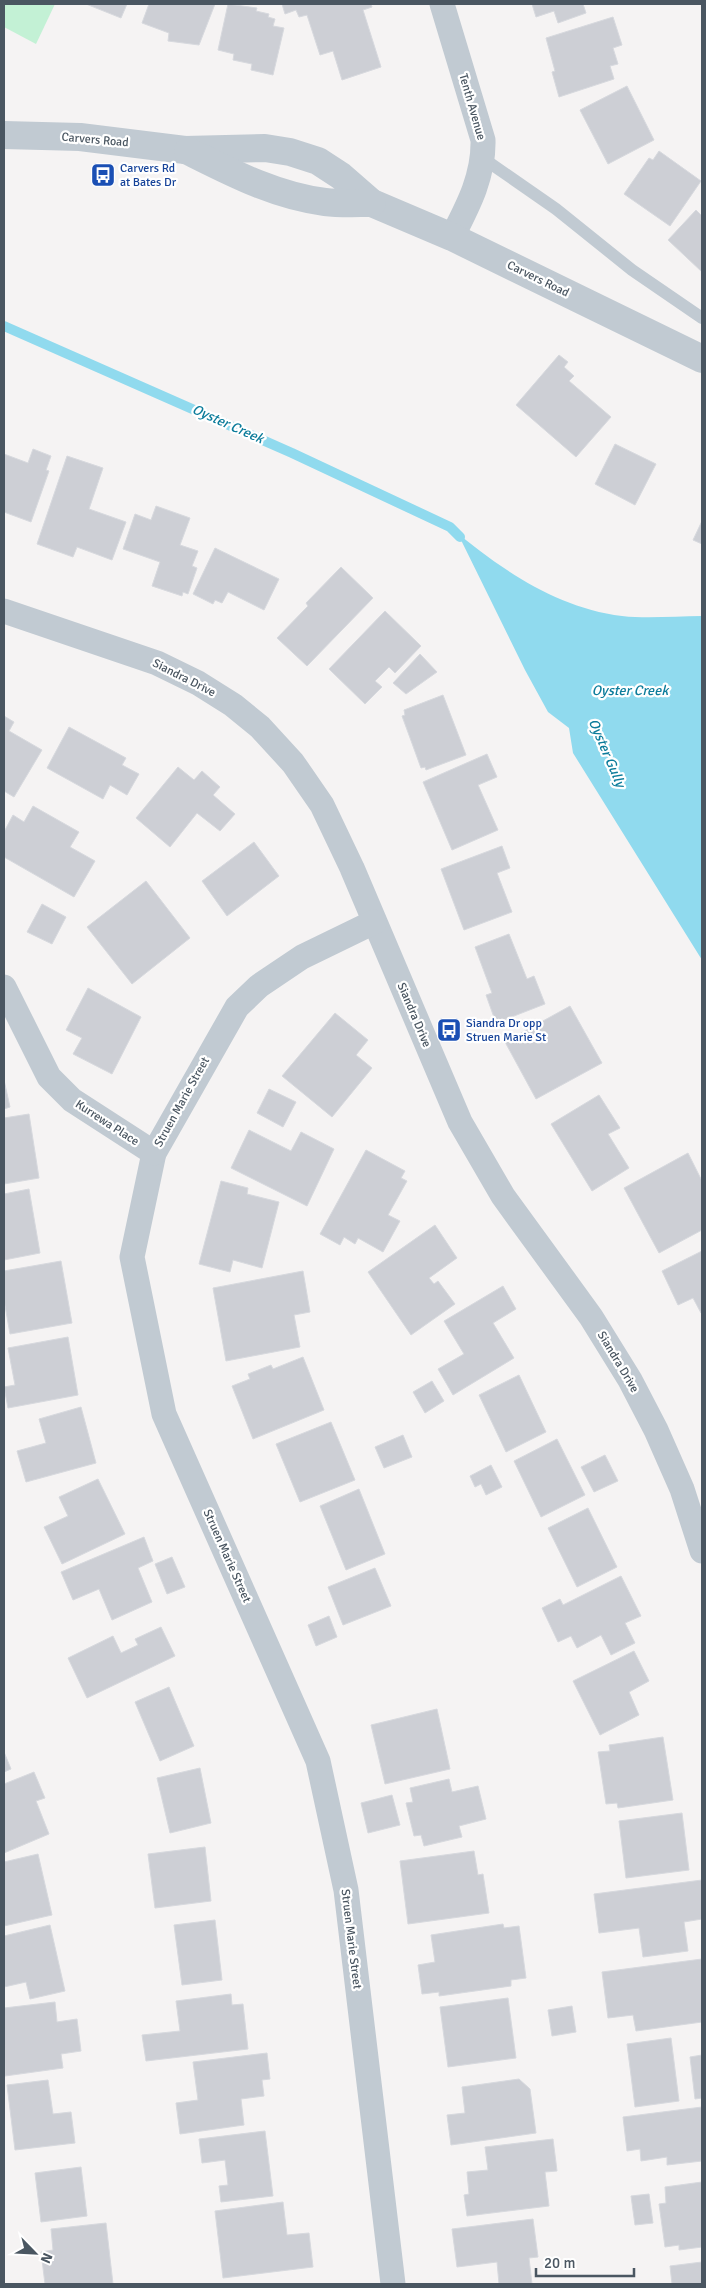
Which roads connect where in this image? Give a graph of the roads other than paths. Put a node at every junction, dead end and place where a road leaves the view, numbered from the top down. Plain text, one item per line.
1 (442, 4) edge
2 (4, 135) edge
3 (185, 150) junction
4 (484, 159) junction
5 (372, 204) junction
6 (452, 237) junction
7 (702, 318) edge
8 (702, 360) edge
9 (4, 611) edge
10 (374, 922) junction
11 (4, 987) edge
12 (154, 1153) junction
13 (702, 1551) edge
14 (393, 2284) edge

1 - 4 street, Tenth Avenue
2 - 3 street, Carvers Road
3 - 5 street, Carvers Road
3 - 5 street, Carvers Road
4 - 6 street, Tenth Avenue
4 - 7 lane
5 - 6 street, Carvers Road
6 - 8 street, Carvers Road
9 - 10 street, Siandra Drive
10 - 12 street, Struen Marie Street
10 - 13 street, Siandra Drive
11 - 12 street, Kurrewa Place
12 - 14 street, Struen Marie Street

